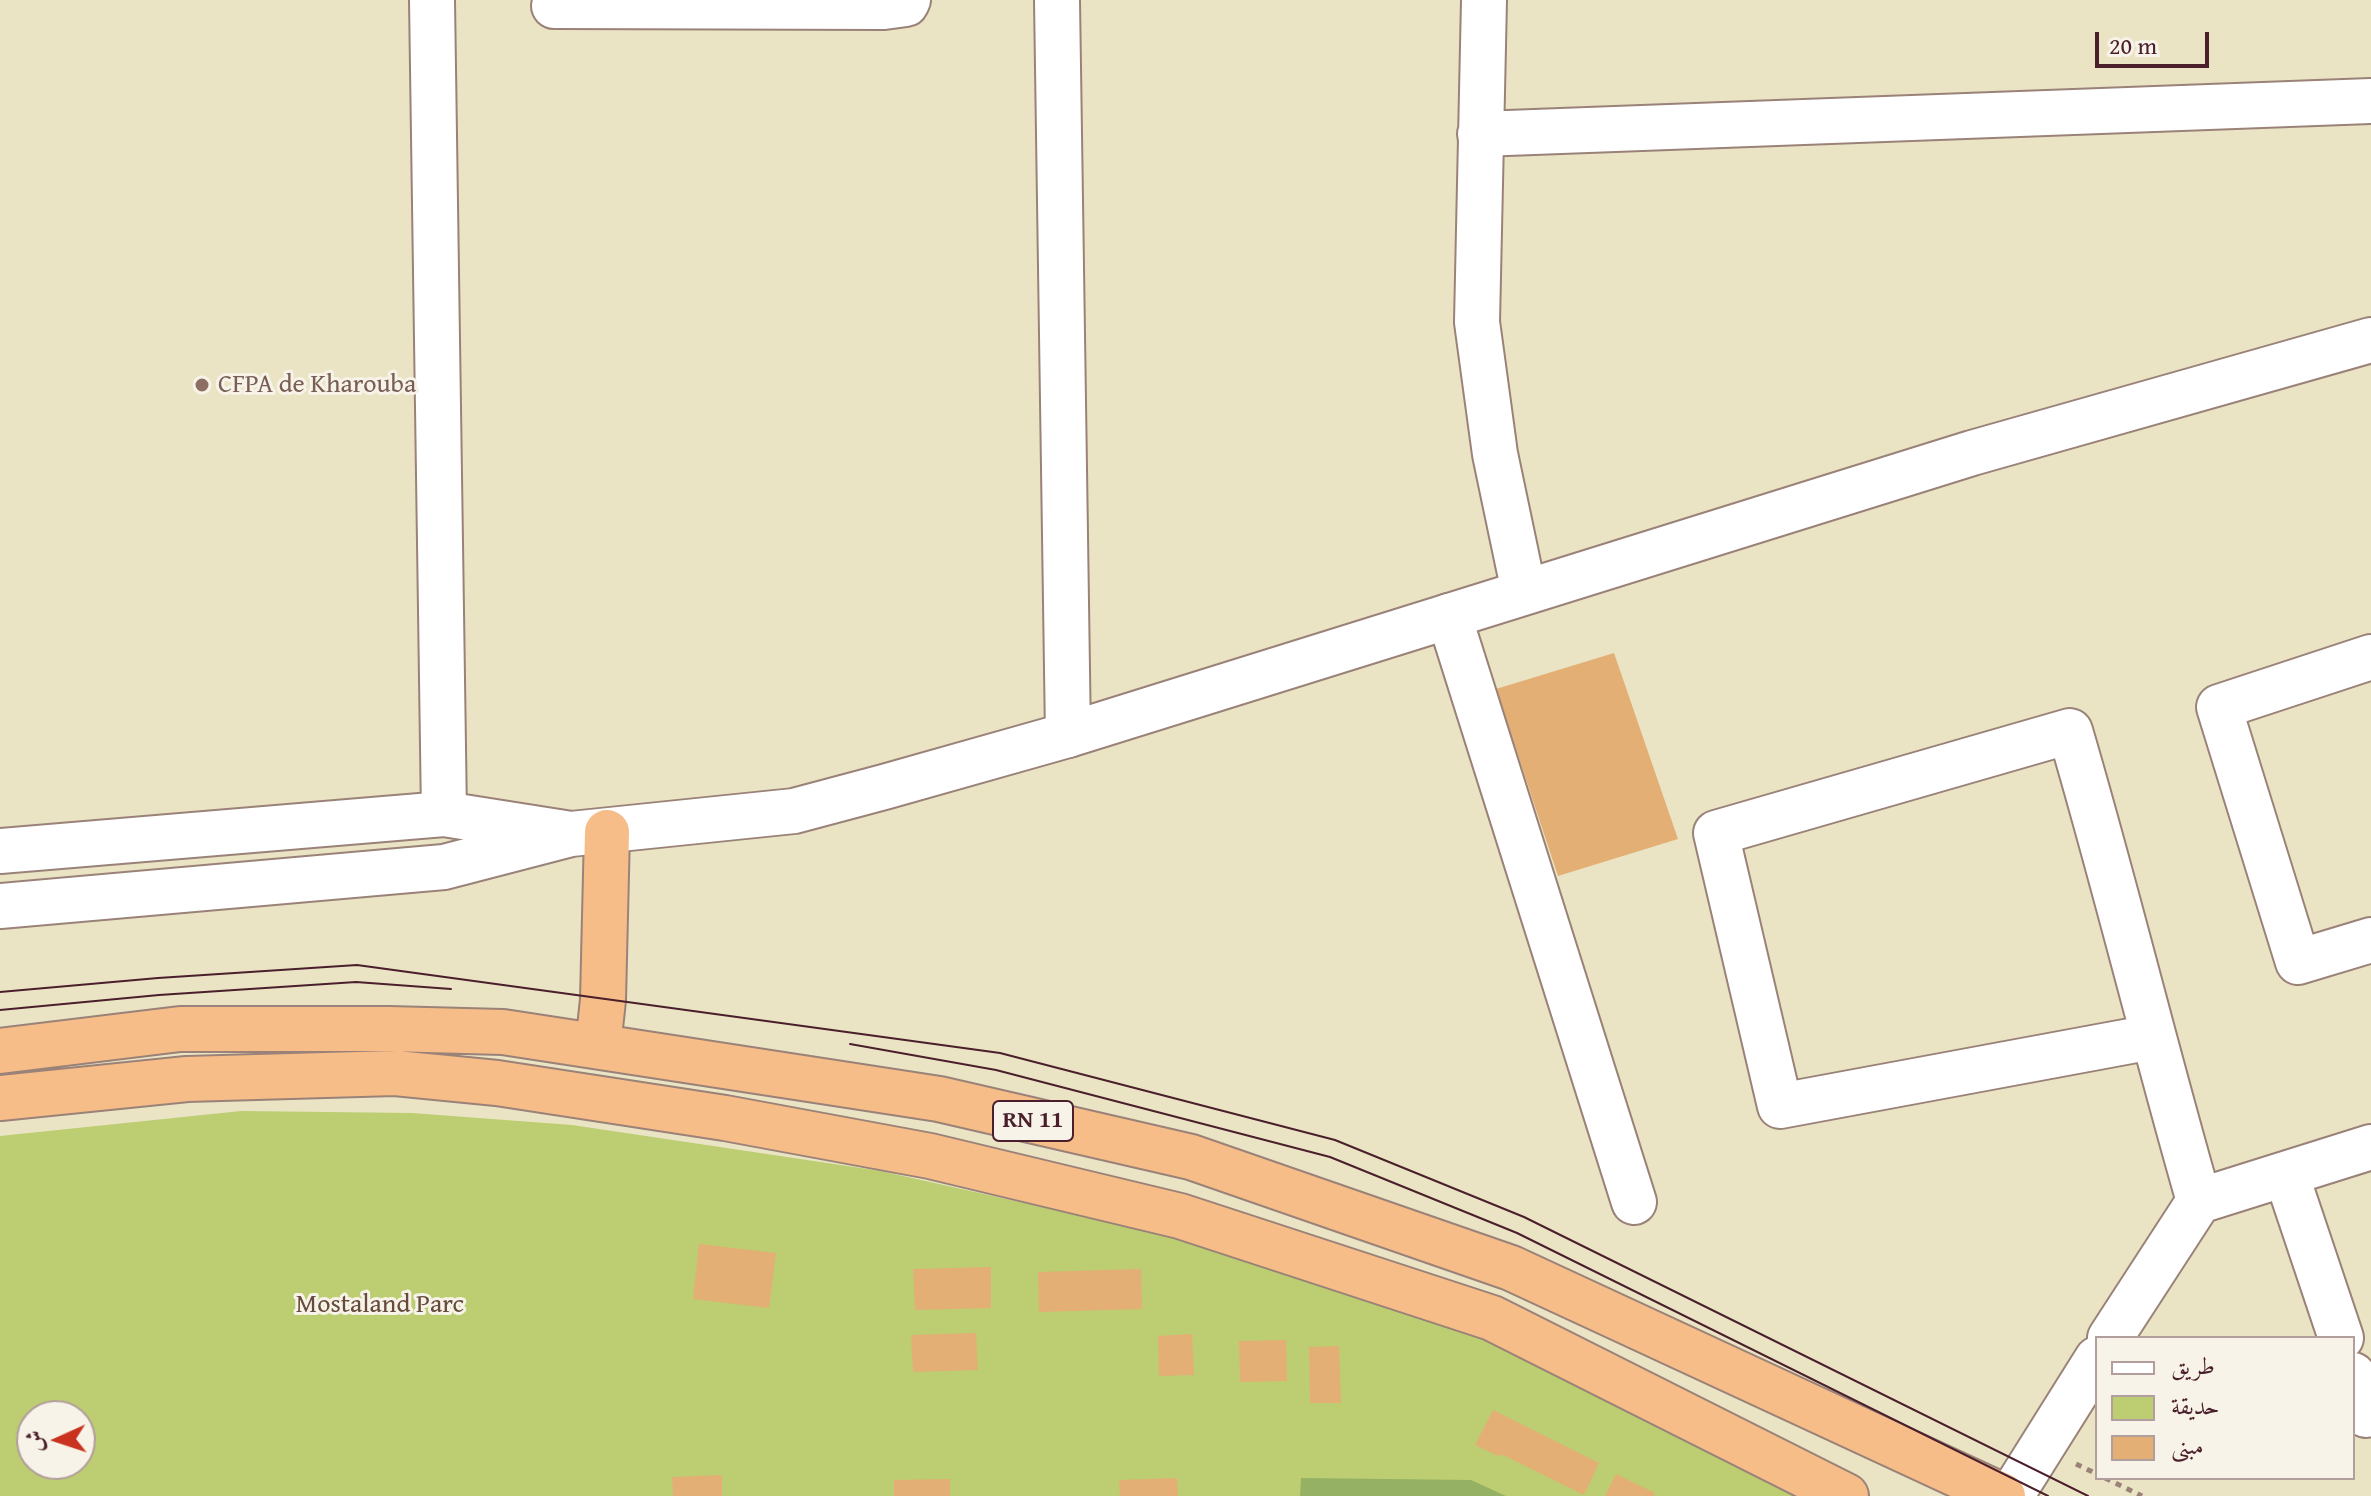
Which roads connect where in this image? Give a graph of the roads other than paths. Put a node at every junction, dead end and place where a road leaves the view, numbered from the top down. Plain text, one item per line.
1 (432, 0) edge
2 (908, 0) edge
3 (1057, 0) edge
4 (1484, 0) edge
5 (554, 6) dead end
6 (2371, 101) edge
7 (1480, 134) junction
8 (2371, 340) edge
9 (1524, 592) junction
10 (1449, 616) junction
11 (2371, 657) edge
12 (1068, 735) junction
13 (444, 814) junction
14 (589, 833) junction
15 (0, 851) edge
16 (0, 906) edge
17 (2371, 940) edge
18 (2152, 1037) junction
19 (598, 1046) junction
20 (0, 1051) edge
21 (0, 1098) edge
22 (2371, 1147) edge
23 (2286, 1174) junction
24 (2199, 1201) junction
25 (1634, 1202) dead end
26 (2111, 1336) edge
27 (2340, 1336) edge
28 (2095, 1362) edge
29 (2355, 1381) edge
30 (2371, 1414) edge
31 (1846, 1496) edge
32 (2003, 1496) edge
33 (2011, 1496) edge

1 - 13 street
2 - 5 street
3 - 12 street
4 - 7 street
6 - 7 street
7 - 9 street
8 - 9 street
9 - 10 street
10 - 12 street
10 - 25 street
11 - 17 street
12 - 14 street
13 - 14 street
13 - 15 street
14 - 16 street
14 - 19 highway
18 - 18 street
18 - 24 street
19 - 20 highway, RN 11
19 - 32 highway, RN 11
21 - 31 highway, RN 11
22 - 23 street
23 - 24 street
23 - 27 street
24 - 26 street
28 - 33 street
29 - 30 street

